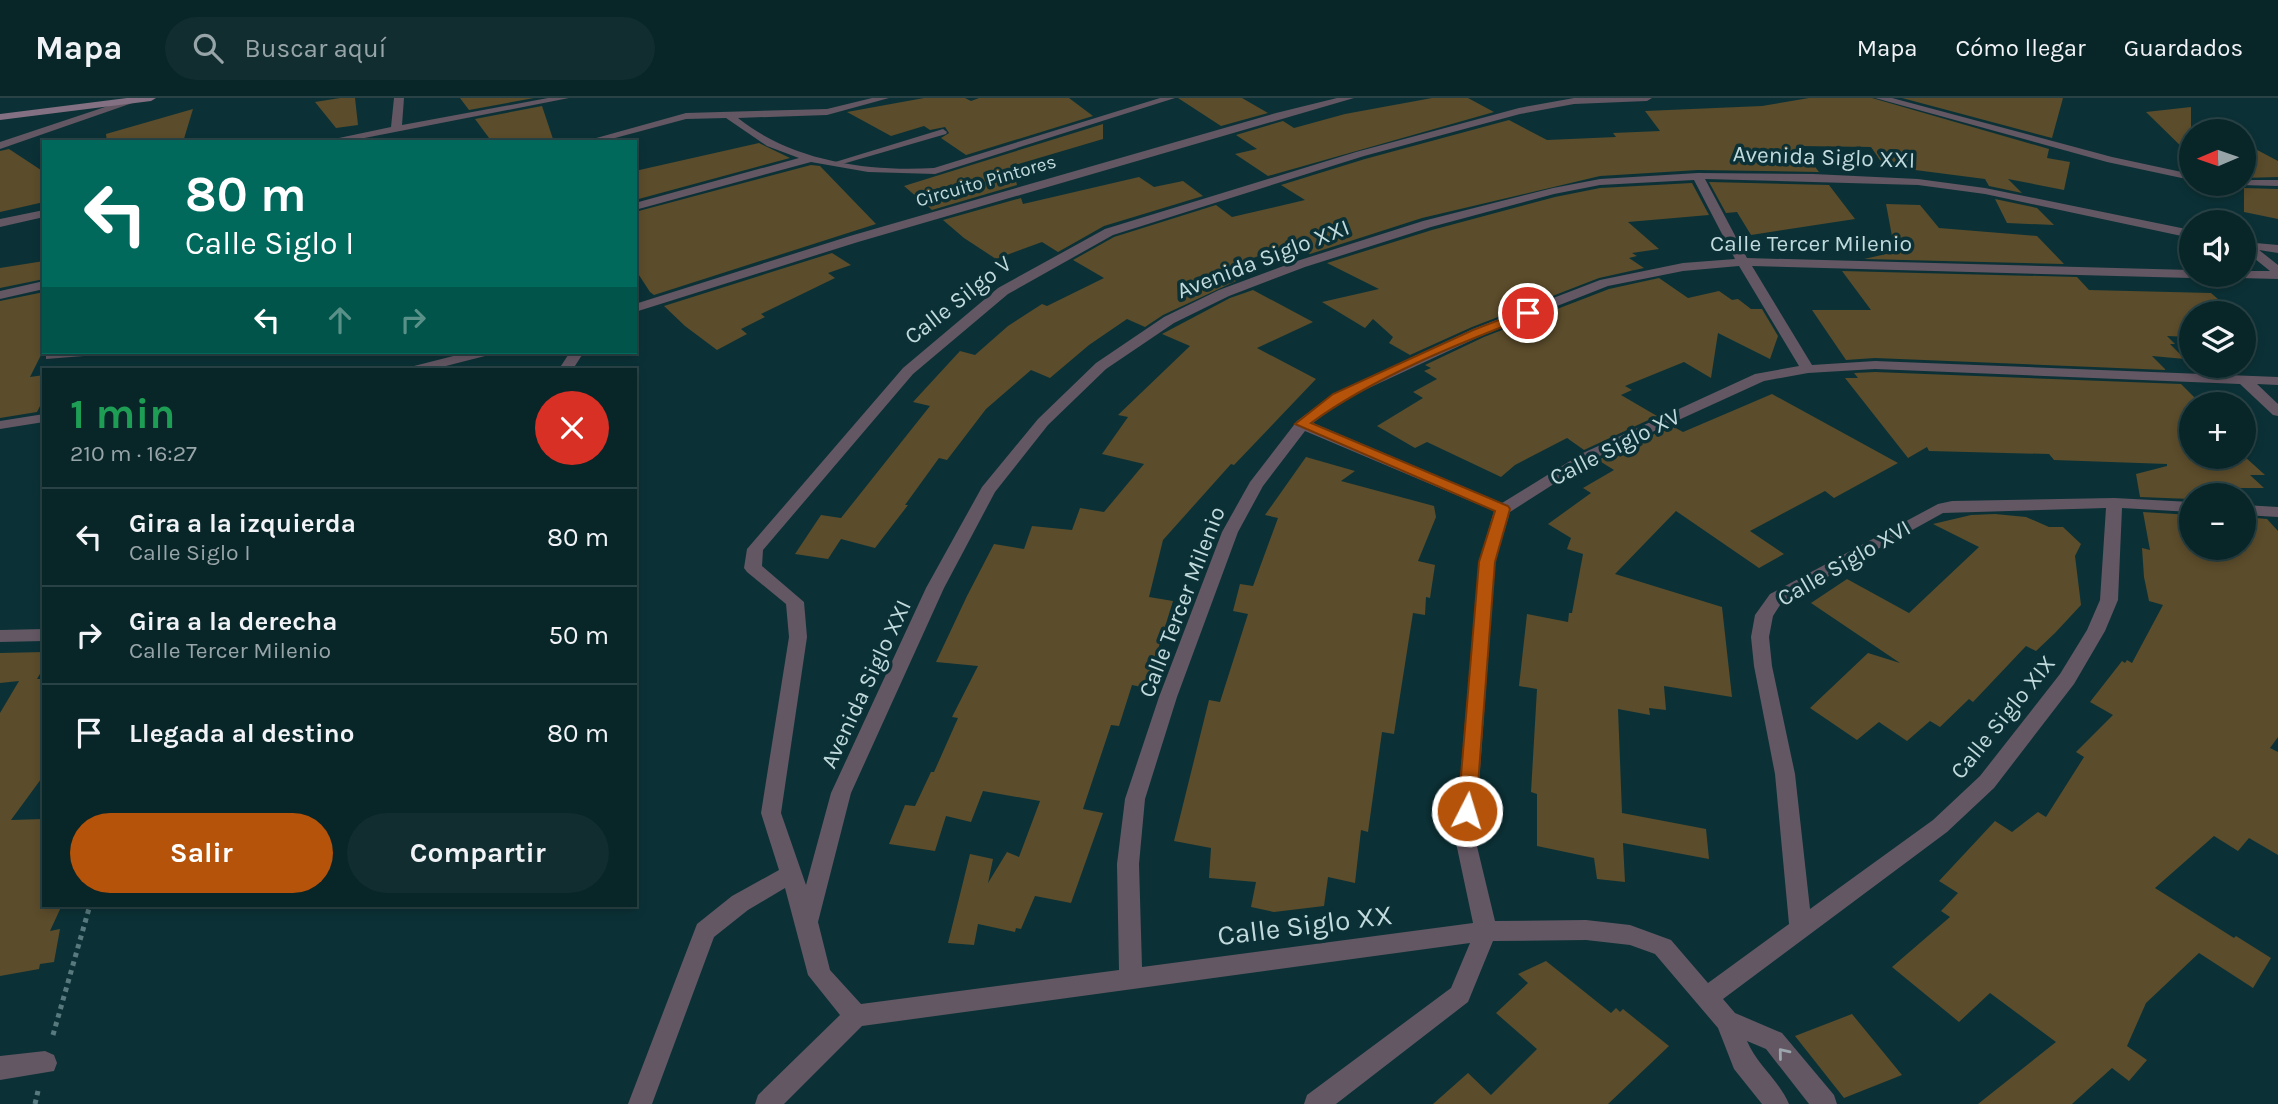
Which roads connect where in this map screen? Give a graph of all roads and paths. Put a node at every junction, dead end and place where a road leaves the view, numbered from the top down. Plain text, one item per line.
1 (151, 98) edge
2 (399, 98) edge
3 (564, 98) edge
4 (884, 98) edge
5 (1170, 98) edge
6 (1349, 98) edge
7 (1647, 98) edge
8 (1880, 98) edge
9 (136, 100) edge
10 (729, 115) junction
11 (0, 117) edge
12 (396, 129) junction
13 (943, 132) dead end
14 (336, 140) edge
15 (595, 140) edge
16 (0, 146) edge
17 (809, 159) junction
18 (836, 163) junction
19 (2179, 174) edge
20 (1698, 176) junction
21 (2256, 183) edge
22 (2278, 183) edge
23 (637, 206) edge
24 (42, 213) edge
25 (0, 223) edge
26 (2179, 231) edge
27 (2256, 246) edge
28 (2278, 249) edge
29 (2256, 254) edge
30 (1742, 262) junction
31 (2278, 273) edge
32 (2179, 274) edge
33 (2256, 274) edge
34 (42, 285) edge
35 (0, 295) edge
36 (637, 307) edge
37 (68, 354) edge
38 (476, 354) edge
39 (51, 356) dead end
40 (423, 368) edge
41 (1808, 369) junction
42 (2244, 380) junction
43 (2278, 381) edge
44 (2278, 412) edge
45 (42, 418) edge
46 (1301, 424) junction
47 (0, 425) edge
48 (2113, 503) junction
49 (2179, 506) edge
50 (1503, 509) junction
51 (2256, 511) edge
52 (2278, 512) edge
53 (42, 635) edge
54 (0, 636) edge
55 (791, 874) junction
56 (89, 907) edge
57 (807, 922) junction
58 (1801, 930) junction
59 (1486, 931) junction
60 (1131, 978) junction
61 (1707, 997) junction
62 (856, 1016) junction
63 (1727, 1021) junction
64 (45, 1063) junction
65 (0, 1068) edge
66 (35, 1104) edge
67 (640, 1104) edge
68 (767, 1104) edge
69 (1316, 1104) edge
70 (1777, 1104) edge
71 (1825, 1104) edge

1 - 9 main road
2 - 12 street
3 - 12 street
4 - 10 street
5 - 18 street
6 - 36 street, Circuito Pintores
7 - 55 street, Calle Silgo V
8 - 19 street
9 - 11 main road
9 - 16 street
10 - 15 street
10 - 17 street
12 - 14 street
13 - 18 lane
17 - 18 street
17 - 23 street
20 - 26 street, Avenida Siglo XXI
20 - 30 street
20 - 57 street, Avenida Siglo XXI
21 - 22 street
24 - 25 street
27 - 28 street
29 - 31 street
30 - 32 street, Calle Tercer Milenio
30 - 41 street
30 - 46 street, Calle Tercer Milenio
31 - 33 street
34 - 35 street
37 - 39 street
38 - 40 street
41 - 42 street, Calle Siglo XV
41 - 50 street, Calle Siglo XV
42 - 43 street, Calle Siglo XV
42 - 44 street
45 - 47 street
46 - 50 street
46 - 60 street, Calle Tercer Milenio
48 - 49 street, Calle Siglo XVI
48 - 58 street, Calle Siglo XIX
48 - 58 street, Calle Siglo XVI
50 - 59 street
51 - 52 street
53 - 54 street
55 - 57 street, Calle Silgo V
55 - 67 street
56 - 64 path
57 - 62 street, Avenida Siglo XXI
58 - 61 street
59 - 60 street, Calle Siglo XX
59 - 61 street, Calle Siglo XX
59 - 69 street
60 - 62 street, Calle Siglo XX
61 - 63 street, Calle Siglo XX
62 - 68 street
63 - 70 street, Calle Siglo XX
71 -> 63 street, Calle Siglo XX
64 - 65 street
64 - 66 path

